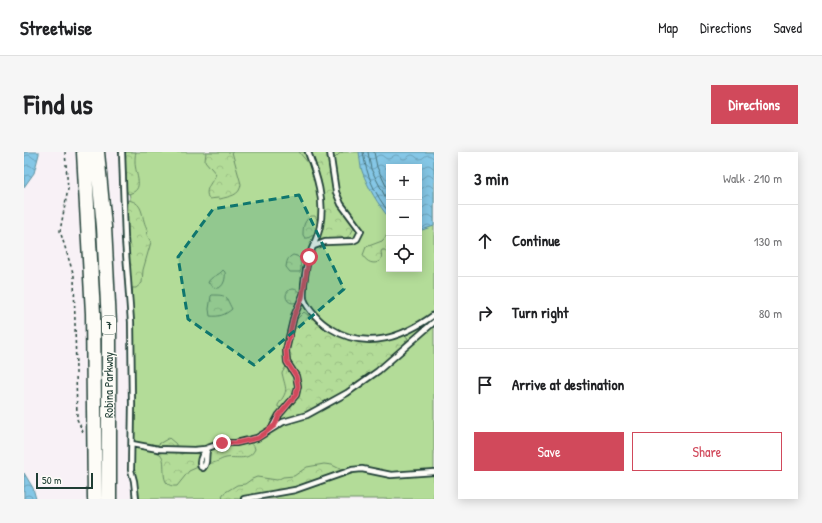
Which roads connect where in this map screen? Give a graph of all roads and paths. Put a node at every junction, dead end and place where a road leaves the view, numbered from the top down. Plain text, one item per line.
1 (65, 152) edge
2 (84, 152) edge
3 (97, 152) edge
4 (122, 152) edge
5 (308, 152) edge
6 (330, 152) edge
7 (318, 233) junction
8 (322, 242) junction
9 (313, 247) junction
10 (304, 288) junction
11 (299, 305) junction
12 (308, 306) junction
13 (434, 315) edge
14 (434, 322) edge
15 (278, 418) junction
16 (283, 422) junction
17 (272, 428) junction
18 (84, 434) dead end
19 (132, 444) junction
20 (434, 472) edge
21 (95, 499) edge
22 (109, 499) edge
23 (136, 499) edge
24 (244, 499) edge

1 - 18 path
2 - 21 main road, Robina Parkway / 7
3 - 22 main road, Robina Parkway / 7
4 - 19 lane
5 - 7 lane
6 - 8 lane
7 - 8 lane
7 - 9 lane
8 - 9 lane
9 - 10 lane
10 - 11 lane
10 - 12 lane
11 - 12 lane
11 - 15 lane
12 - 13 lane
14 - 16 lane
15 - 16 lane
15 - 17 lane
16 - 17 lane
17 - 19 lane
19 - 23 lane
20 - 24 lane

